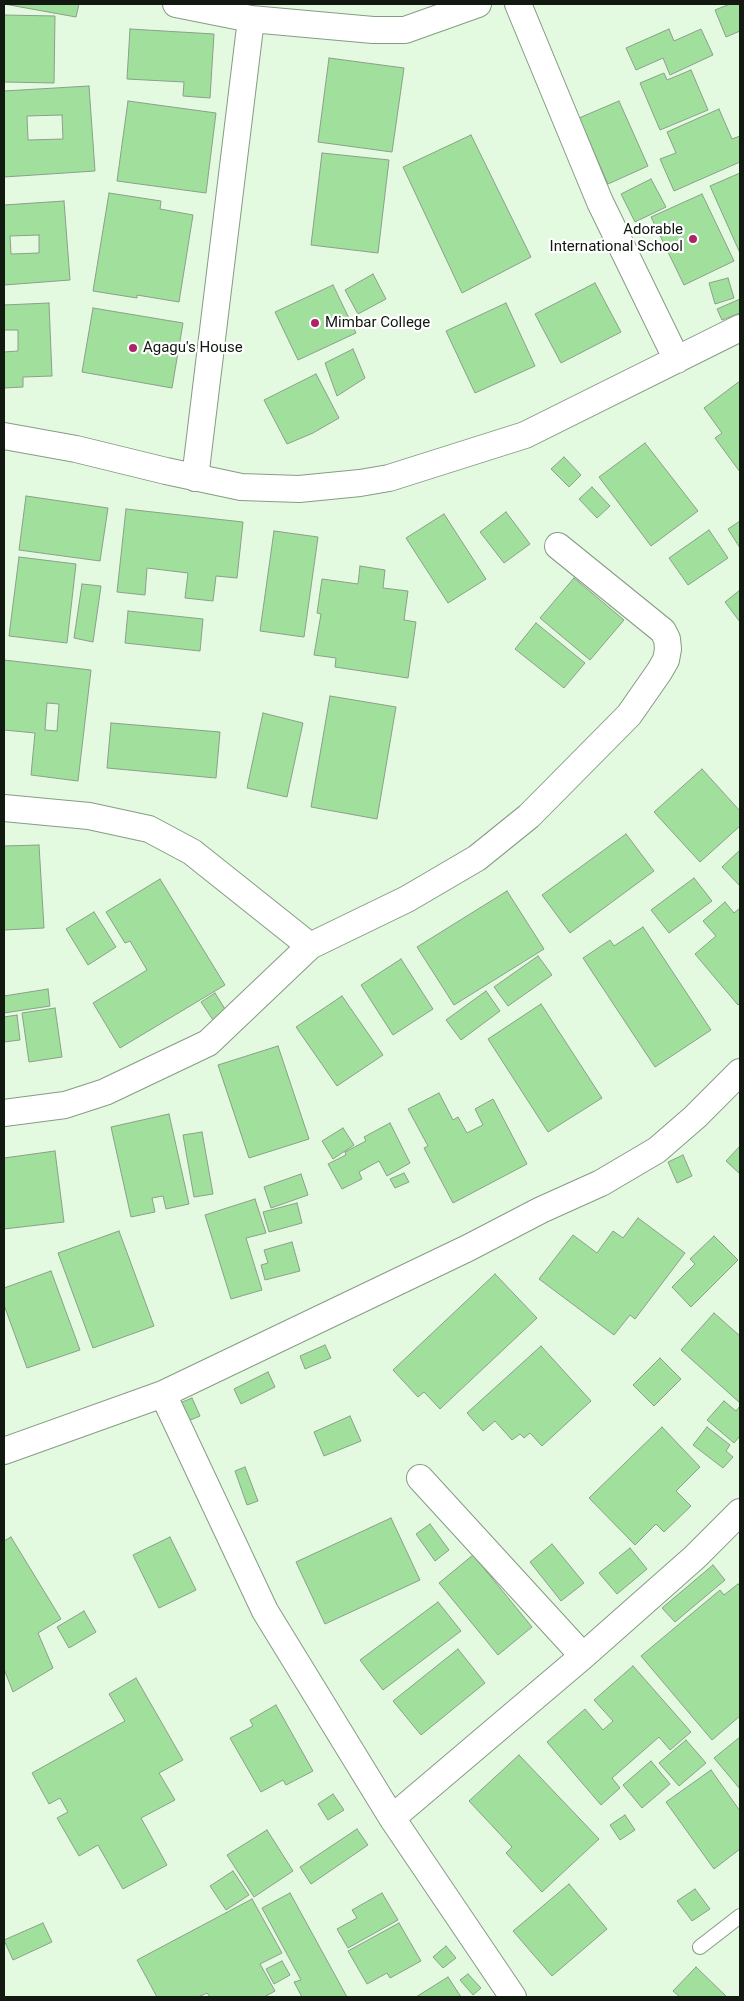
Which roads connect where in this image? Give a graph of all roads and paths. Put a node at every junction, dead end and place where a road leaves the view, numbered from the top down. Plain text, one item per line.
1 (176, 4) edge
2 (478, 4) edge
3 (518, 4) edge
4 (251, 19) junction
5 (740, 328) edge
6 (677, 360) junction
7 (4, 436) edge
8 (196, 478) junction
9 (558, 546) dead end
10 (4, 808) edge
11 (310, 946) junction
12 (740, 1072) edge
13 (4, 1113) edge
14 (162, 1394) junction
15 (4, 1451) edge
16 (420, 1478) dead end
17 (736, 1525) edge
18 (584, 1656) junction
19 (392, 1818) junction
20 (740, 1916) edge
21 (700, 1947) dead end
22 (513, 1997) edge

1 - 4 street
2 - 4 street
3 - 6 street
4 - 8 street
5 - 6 street
6 - 8 street
7 - 8 street
9 - 11 street
10 - 11 street
11 - 13 street
12 - 14 street
14 - 15 street
14 - 19 street
16 - 18 street
17 - 18 street
18 - 19 street
19 - 22 street
20 - 21 lane

